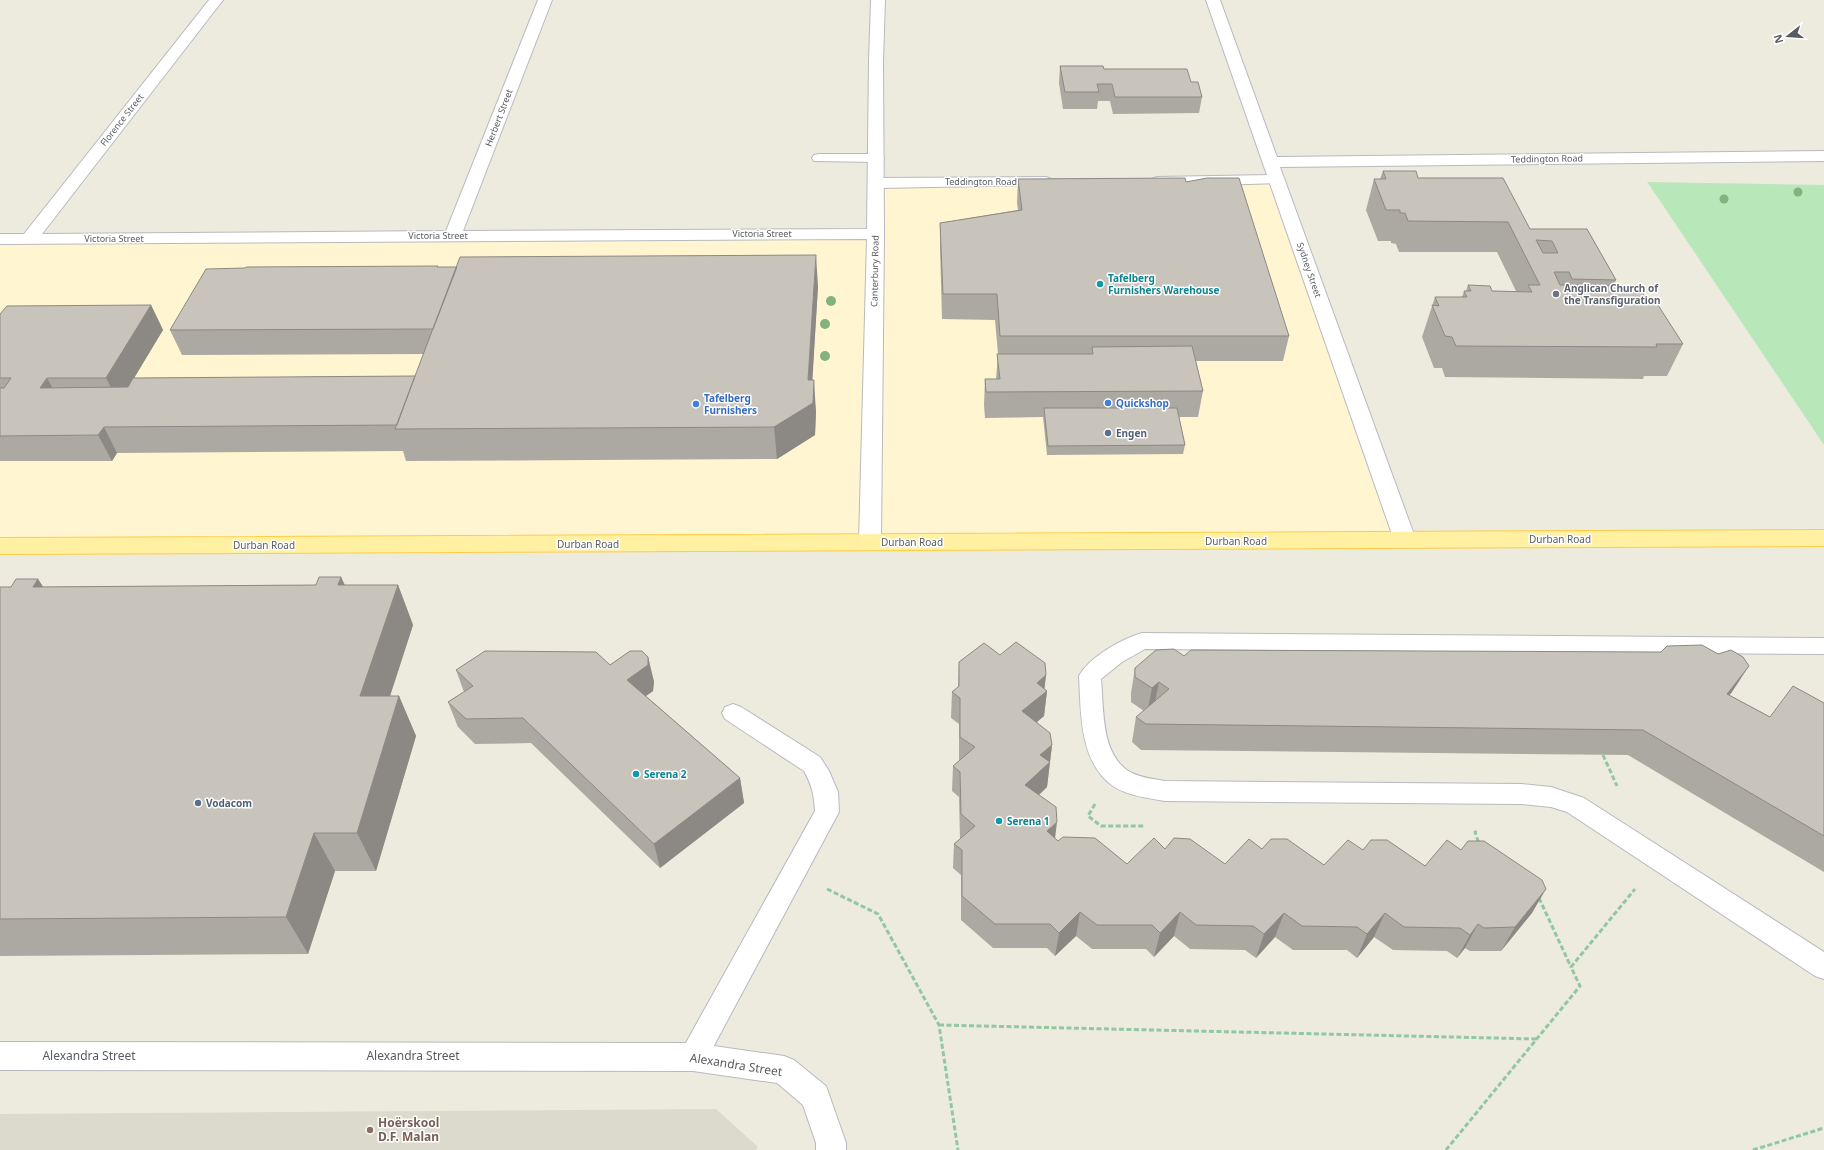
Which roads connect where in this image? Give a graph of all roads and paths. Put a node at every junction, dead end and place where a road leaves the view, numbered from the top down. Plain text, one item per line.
1 (216, 0) edge
2 (545, 0) edge
3 (878, 0) edge
4 (1213, 0) edge
5 (1824, 156) edge
6 (819, 158) dead end
7 (877, 158) junction
8 (1270, 162) junction
9 (1276, 180) junction
10 (1062, 182) edge
11 (1142, 182) edge
12 (877, 183) junction
13 (876, 234) junction
14 (453, 236) junction
15 (0, 239) edge
16 (29, 239) junction
17 (1824, 538) edge
18 (1405, 540) junction
19 (870, 542) junction
20 (0, 546) edge
21 (1824, 646) edge
22 (733, 714) dead end
23 (1482, 832) dead end
24 (1481, 850) edge
25 (1659, 860) junction
26 (795, 872) junction
27 (1538, 895) edge
28 (1571, 967) junction
29 (1824, 967) edge
30 (939, 1025) junction
31 (1537, 1039) junction
32 (0, 1056) edge
33 (693, 1057) junction
34 (1824, 1128) edge
35 (831, 1150) edge
36 (958, 1150) edge
37 (1446, 1150) edge
38 (1753, 1150) edge

1 - 16 street, Florence Street
2 - 14 street, Herbert Street
3 - 7 street, Canterbury Road
4 - 8 street, Sydney Street
5 - 8 street, Teddington Road
6 - 7 lane
7 - 12 street, Canterbury Road
8 - 9 street, Sydney Street
9 - 11 lane
9 - 18 street, Sydney Street
10 - 12 lane, Teddington Road
12 - 13 street, Canterbury Road
13 - 14 street, Victoria Street
13 - 19 street, Canterbury Road
14 - 16 street, Victoria Street
15 - 16 street, Victoria Street
17 - 18 main road, Durban Road
18 - 19 main road, Durban Road
19 - 20 main road, Durban Road
21 - 25 lane
22 - 26 lane
23 - 24 path
25 - 28 path
25 - 29 lane
26 - 30 path
26 - 33 lane
27 - 28 path
28 - 31 path
30 - 31 path
30 - 36 path
31 - 37 path
32 - 33 street, Alexandra Street
33 - 35 street, Alexandra Street
34 - 38 path

